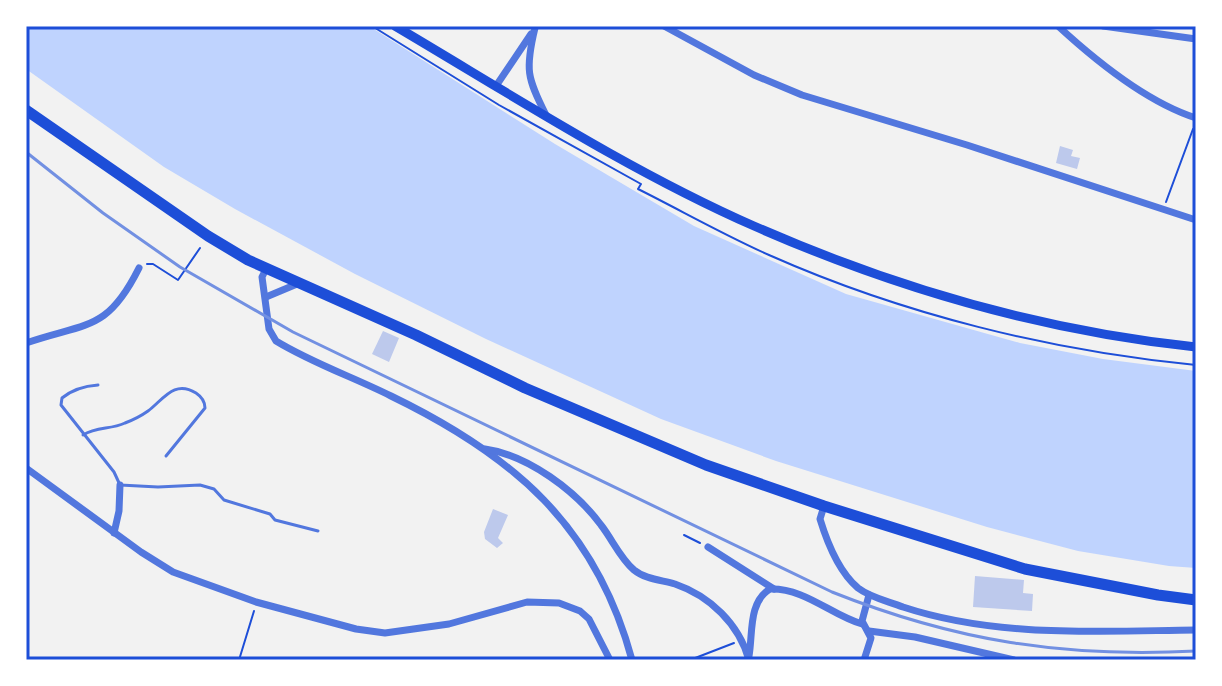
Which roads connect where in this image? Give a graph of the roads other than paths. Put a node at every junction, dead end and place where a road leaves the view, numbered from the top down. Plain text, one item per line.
1 (395, 26) edge
2 (664, 26) edge
3 (1058, 26) edge
4 (1103, 26) edge
5 (536, 27) edge
6 (1196, 39) edge
7 (496, 86) junction
8 (26, 110) edge
9 (546, 115) junction
10 (1196, 119) edge
11 (1196, 220) edge
12 (139, 268) road end
13 (266, 269) junction
14 (297, 284) junction
15 (266, 297) junction
16 (26, 343) edge
17 (1196, 347) edge
18 (98, 385) dead end
19 (83, 435) junction
20 (483, 449) junction
21 (166, 456) dead end
22 (26, 468) edge
23 (120, 485) junction
24 (824, 506) junction
25 (318, 531) dead end
26 (114, 533) junction
27 (708, 547) road end
28 (774, 589) junction
29 (869, 595) junction
30 (1196, 600) edge
31 (862, 624) junction
32 (1196, 630) edge
33 (869, 631) junction
34 (749, 656) edge
35 (610, 660) edge
36 (632, 660) edge
37 (864, 660) edge
38 (1014, 660) edge

1 - 7 main road
2 - 11 street
3 - 10 street
4 - 6 street
5 - 7 street
5 - 9 street
7 - 9 main road
8 - 13 main road
9 - 17 main road
12 - 16 street
13 - 14 main road
13 - 15 street
14 - 15 street
14 - 24 main road
15 - 20 street
18 - 19 lane
19 - 21 lane
19 - 23 lane
20 - 34 street
20 - 36 street
22 - 26 street
23 - 25 lane
23 - 26 street
24 - 29 street
24 - 30 main road
26 - 35 street
27 - 28 street
28 - 31 street
28 - 34 street
29 - 31 street
29 - 32 street
31 - 33 street
33 - 37 street
33 - 38 street

